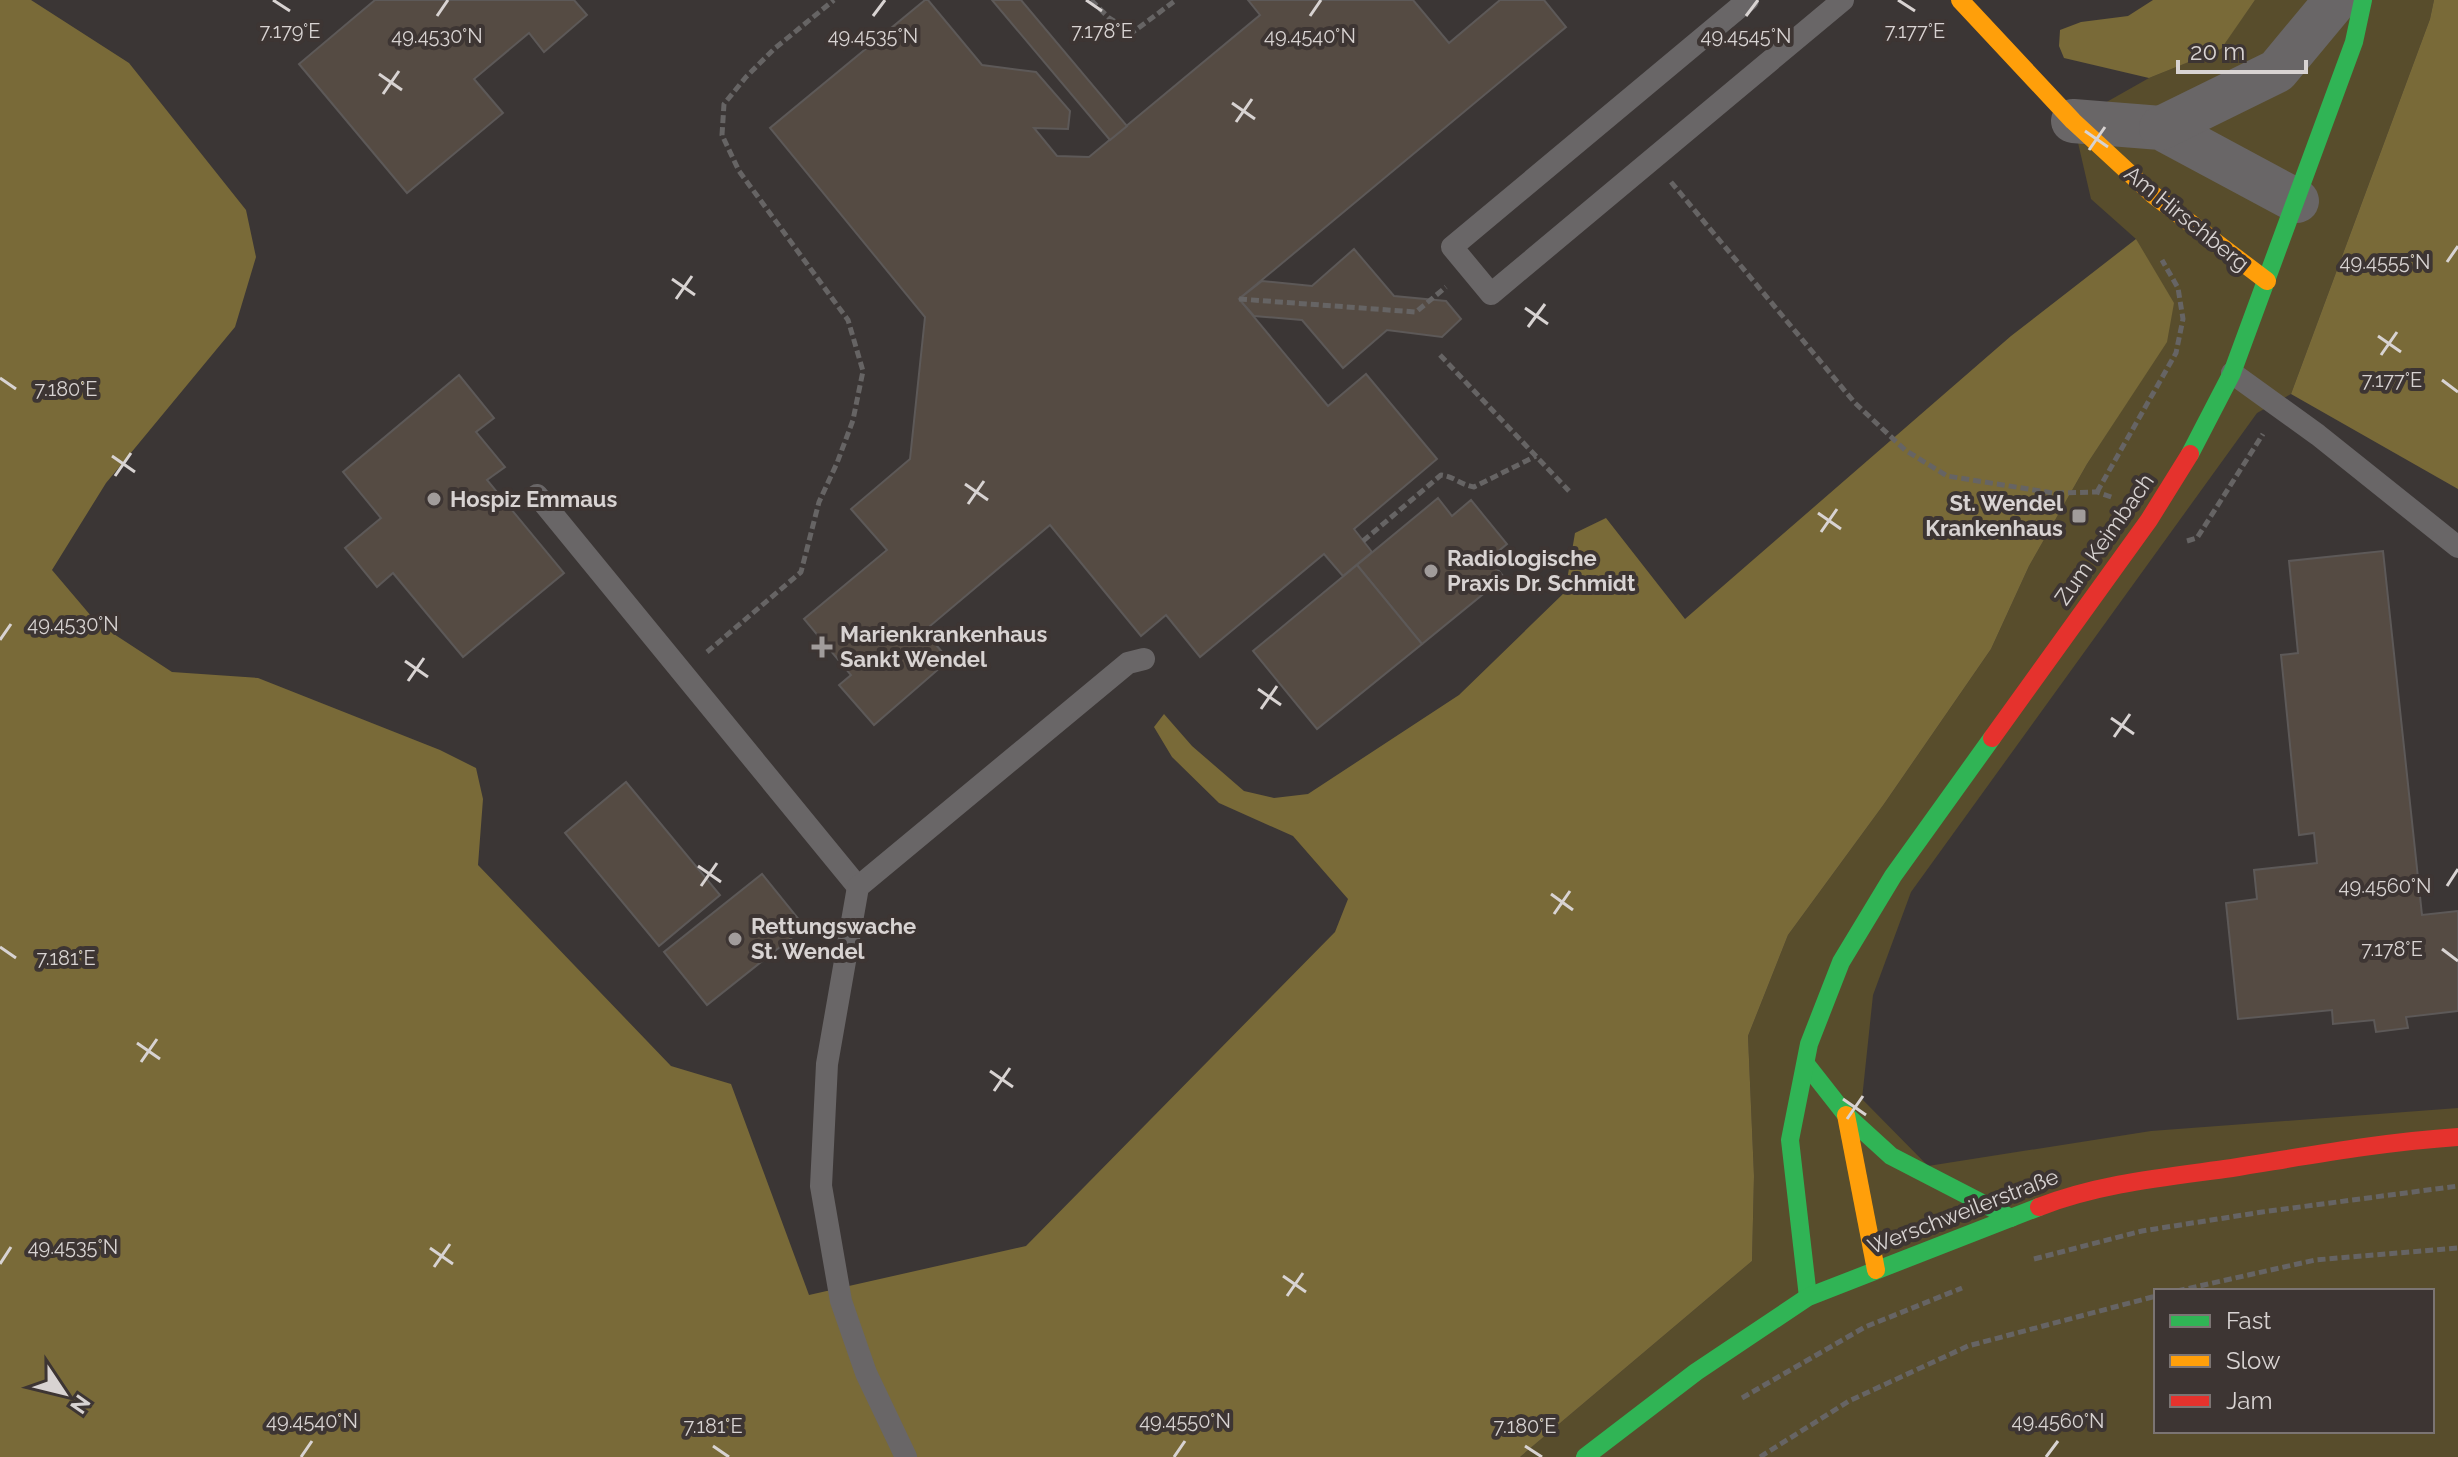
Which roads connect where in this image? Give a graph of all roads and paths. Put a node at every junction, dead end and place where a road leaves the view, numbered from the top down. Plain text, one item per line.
1 (834, 0) edge
2 (1091, 0) edge
3 (1176, 0) edge
4 (1748, 0) edge
5 (1843, 0) edge
6 (1960, 0) edge
7 (2336, 0) edge
8 (2363, 0) edge
9 (2073, 121) junction
10 (2161, 128) junction
11 (1652, 159) junction
12 (2297, 201) junction
13 (2160, 256) dead end
14 (2267, 281) junction
15 (1440, 355) dead end
16 (2232, 373) junction
17 (2318, 435) junction
18 (1536, 456) junction
19 (1569, 491) dead end
20 (2097, 492) junction
21 (537, 495) dead end
22 (2149, 520) junction
23 (1363, 541) dead end
24 (2458, 547) edge
25 (1144, 659) dead end
26 (682, 672) junction
27 (858, 887) junction
28 (1806, 1064) junction
29 (1846, 1115) junction
30 (2458, 1137) edge
31 (2458, 1186) edge
32 (2011, 1218) junction
33 (2458, 1248) edge
34 (2032, 1260) dead end
35 (1876, 1270) junction
36 (1976, 1282) dead end
37 (2186, 1289) edge
38 (1808, 1297) junction
39 (2154, 1297) edge
40 (1738, 1401) dead end
41 (906, 1457) edge
42 (1585, 1457) edge
43 (1760, 1457) edge

1 - 26 path
2 - 3 path
4 - 11 lane
5 - 11 lane
6 - 9 street, Am Hirschberg
7 - 10 street
8 - 12 street, Zum Keimbach
9 - 10 street
9 - 14 street, Am Hirschberg
10 - 12 street
11 - 20 path
12 - 14 street, Zum Keimbach
13 - 20 path
14 - 16 street, Zum Keimbach
15 - 18 path
16 - 17 lane
16 - 22 street, Zum Keimbach
17 - 22 path
17 - 24 lane
18 - 19 path
18 - 23 path
20 - 22 path
21 - 26 lane
22 - 28 street, Zum Keimbach
25 - 27 lane
26 - 27 lane
27 - 41 lane
28 - 29 street
28 - 38 street, Zum Keimbach
29 - 32 street
29 - 35 street
30 - 32 street, Werschweilerstraße
31 - 34 path
32 - 35 street, Werschweilerstraße
33 - 37 path
35 - 38 street, Werschweilerstraße
36 - 40 path
38 - 42 street, Werschweilerstraße
39 - 43 path

